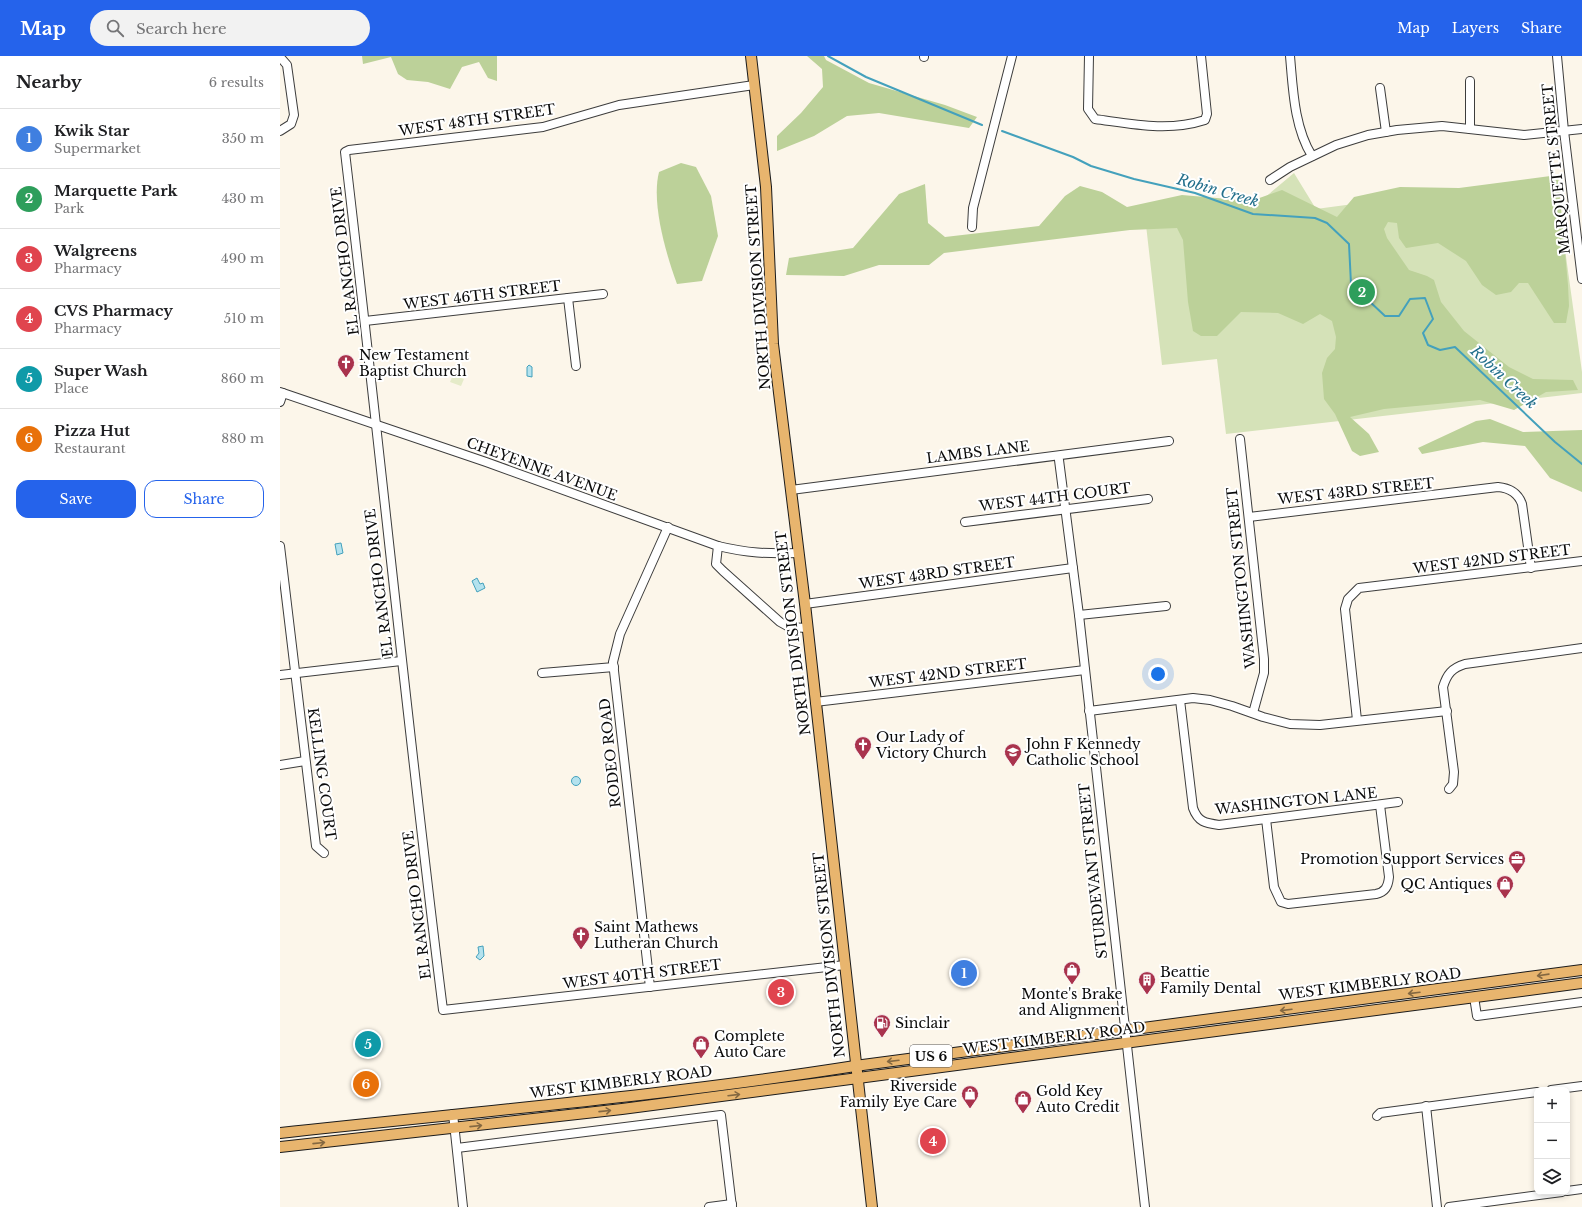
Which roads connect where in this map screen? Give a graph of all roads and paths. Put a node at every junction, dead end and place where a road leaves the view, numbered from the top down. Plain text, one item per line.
1 (751, 56) edge
2 (1012, 56) edge
3 (1089, 56) edge
4 (1201, 56) edge
5 (1290, 56) edge
6 (1557, 56) edge
7 (280, 57) edge
8 (1470, 81) dead end
9 (754, 85) junction
10 (1380, 88) dead end
11 (1470, 129) junction
12 (1582, 129) edge
13 (1564, 131) junction
14 (280, 132) edge
15 (1386, 132) junction
16 (345, 152) joint
17 (1312, 156) junction
18 (1270, 180) dead end
19 (972, 228) dead end
20 (1582, 279) edge
21 (603, 294) dead end
22 (568, 298) junction
23 (365, 321) junction
24 (576, 366) dead end
25 (281, 393) edge
26 (280, 402) edge
27 (376, 425) junction
28 (1240, 439) dead end
29 (1169, 441) dead end
30 (1059, 460) dead end
31 (791, 490) junction
32 (1148, 499) dead end
33 (1065, 509) junction
34 (1249, 517) junction
35 (965, 522) dead end
36 (668, 527) junction
37 (280, 546) edge
38 (718, 546) junction
39 (798, 553) junction
40 (1582, 561) edge
41 (1073, 568) junction
42 (1531, 568) junction
43 (805, 604) junction
44 (1166, 606) dead end
45 (1079, 615) junction
46 (807, 628) junction
47 (1582, 648) edge
48 (401, 661) junction
49 (614, 667) junction
50 (1084, 670) junction
51 (295, 673) junction
52 (542, 673) dead end
53 (280, 675) edge
54 (1180, 700) junction
55 (815, 702) junction
56 (1089, 711) junction
57 (1447, 711) junction
58 (1253, 713) junction
59 (1357, 720) junction
60 (306, 761) junction
61 (280, 765) edge
62 (1449, 789) dead end
63 (1398, 802) dead end
64 (1380, 805) junction
65 (1266, 819) junction
66 (324, 853) dead end
67 (845, 965) junction
68 (1582, 970) edge
69 (1582, 983) edge
70 (650, 987) junction
71 (1474, 997) junction
72 (1582, 1002) edge
73 (443, 1010) joint
74 (1124, 1031) junction
75 (1126, 1044) junction
76 (856, 1066) junction
77 (857, 1078) junction
78 (1582, 1086) edge
79 (1570, 1088) edge
80 (1534, 1092) edge
81 (1426, 1106) junction
82 (453, 1114) junction
83 (1377, 1116) dead end
84 (454, 1128) junction
85 (280, 1133) edge
86 (280, 1147) edge
87 (457, 1148) junction
88 (1582, 1189) edge
89 (1570, 1191) edge
90 (1539, 1195) edge
91 (732, 1206) edge
92 (462, 1207) edge
93 (709, 1207) edge
94 (872, 1207) edge
95 (1145, 1207) edge
96 (1438, 1207) edge
97 (1449, 1207) edge

1 - 9 main road, NORTH DIVISION STREET
2 - 19 street
3 - 4 street
5 - 17 street
6 - 13 street, MARQUETTE STREET
7 - 14 street
8 - 11 street
9 - 16 street, WEST 48TH STREET
9 - 31 main road, NORTH DIVISION STREET
10 - 15 street
11 - 13 street
11 - 15 street
12 - 13 street
13 - 20 street, MARQUETTE STREET
15 - 17 street
16 - 23 street, EL RANCHO DRIVE
17 - 18 street
21 - 22 street, WEST 46TH STREET
22 - 23 street, WEST 46TH STREET
22 - 24 street
23 - 27 street, EL RANCHO DRIVE
25 - 26 street
25 - 27 street, CHEYENNE AVENUE
27 - 36 street, CHEYENNE AVENUE
27 - 48 street, EL RANCHO DRIVE
28 - 34 street, WASHINGTON STREET
29 - 31 street, LAMBS LANE
30 - 33 street, STURDEVANT STREET
31 - 39 main road, NORTH DIVISION STREET
32 - 33 street, WEST 44TH COURT
33 - 35 street, WEST 44TH COURT
33 - 41 street, STURDEVANT STREET
34 - 42 street, WEST 43RD STREET
34 - 58 street, WASHINGTON STREET
36 - 38 street, CHEYENNE AVENUE
36 - 49 street, RODEO ROAD
37 - 51 street, KELLING COURT
38 - 39 street, CHEYENNE AVENUE
38 - 46 street
39 - 43 main road, NORTH DIVISION STREET
40 - 42 street, WEST 42ND STREET
41 - 43 street, WEST 43RD STREET
41 - 45 street, STURDEVANT STREET
42 - 59 street, WEST 42ND STREET
43 - 46 main road, NORTH DIVISION STREET
44 - 45 street
45 - 50 street, STURDEVANT STREET
46 - 55 main road, NORTH DIVISION STREET
47 - 57 street
48 - 51 street
48 - 73 street, EL RANCHO DRIVE
49 - 52 street
49 - 70 street, RODEO ROAD
50 - 55 street, WEST 42ND STREET
50 - 56 street, STURDEVANT STREET
51 - 53 street
51 - 60 street, KELLING COURT
54 - 56 street
54 - 58 street
54 - 65 street, WASHINGTON LANE
55 - 67 main road, NORTH DIVISION STREET
56 - 74 street, STURDEVANT STREET
57 - 59 street
57 - 62 street
58 - 59 street
60 - 61 street
60 - 66 street, KELLING COURT
63 - 64 street, WASHINGTON LANE
64 - 65 street, WASHINGTON LANE
64 - 65 street
67 - 70 street, WEST 40TH STREET
67 - 76 main road, NORTH DIVISION STREET
68 -> 74 main road, WEST KIMBERLY ROAD / US 6
69 - 71 main road, WEST KIMBERLY ROAD / US 6
70 - 73 street, WEST 40TH STREET
71 - 72 street, WEST KIMBERLY ROAD
71 - 75 main road, WEST KIMBERLY ROAD / US 6
74 - 75 street, STURDEVANT STREET
74 -> 76 main road, WEST KIMBERLY ROAD / US 6
75 - 77 main road, WEST KIMBERLY ROAD / US 6
75 - 95 street, STURDEVANT STREET
76 - 77 main road, NORTH DIVISION STREET
76 - 82 main road, WEST KIMBERLY ROAD / US 6
84 -> 77 main road, WEST KIMBERLY ROAD / US 6
77 - 94 main road, NORTH DIVISION STREET
78 - 79 street
80 - 81 street
81 - 83 street
81 - 96 street
82 - 84 street
82 - 85 main road, WEST KIMBERLY ROAD / US 6
86 -> 84 main road, WEST KIMBERLY ROAD / US 6
84 - 87 street
87 - 91 street
87 - 92 street
88 - 89 street
90 - 97 street
91 - 93 street

